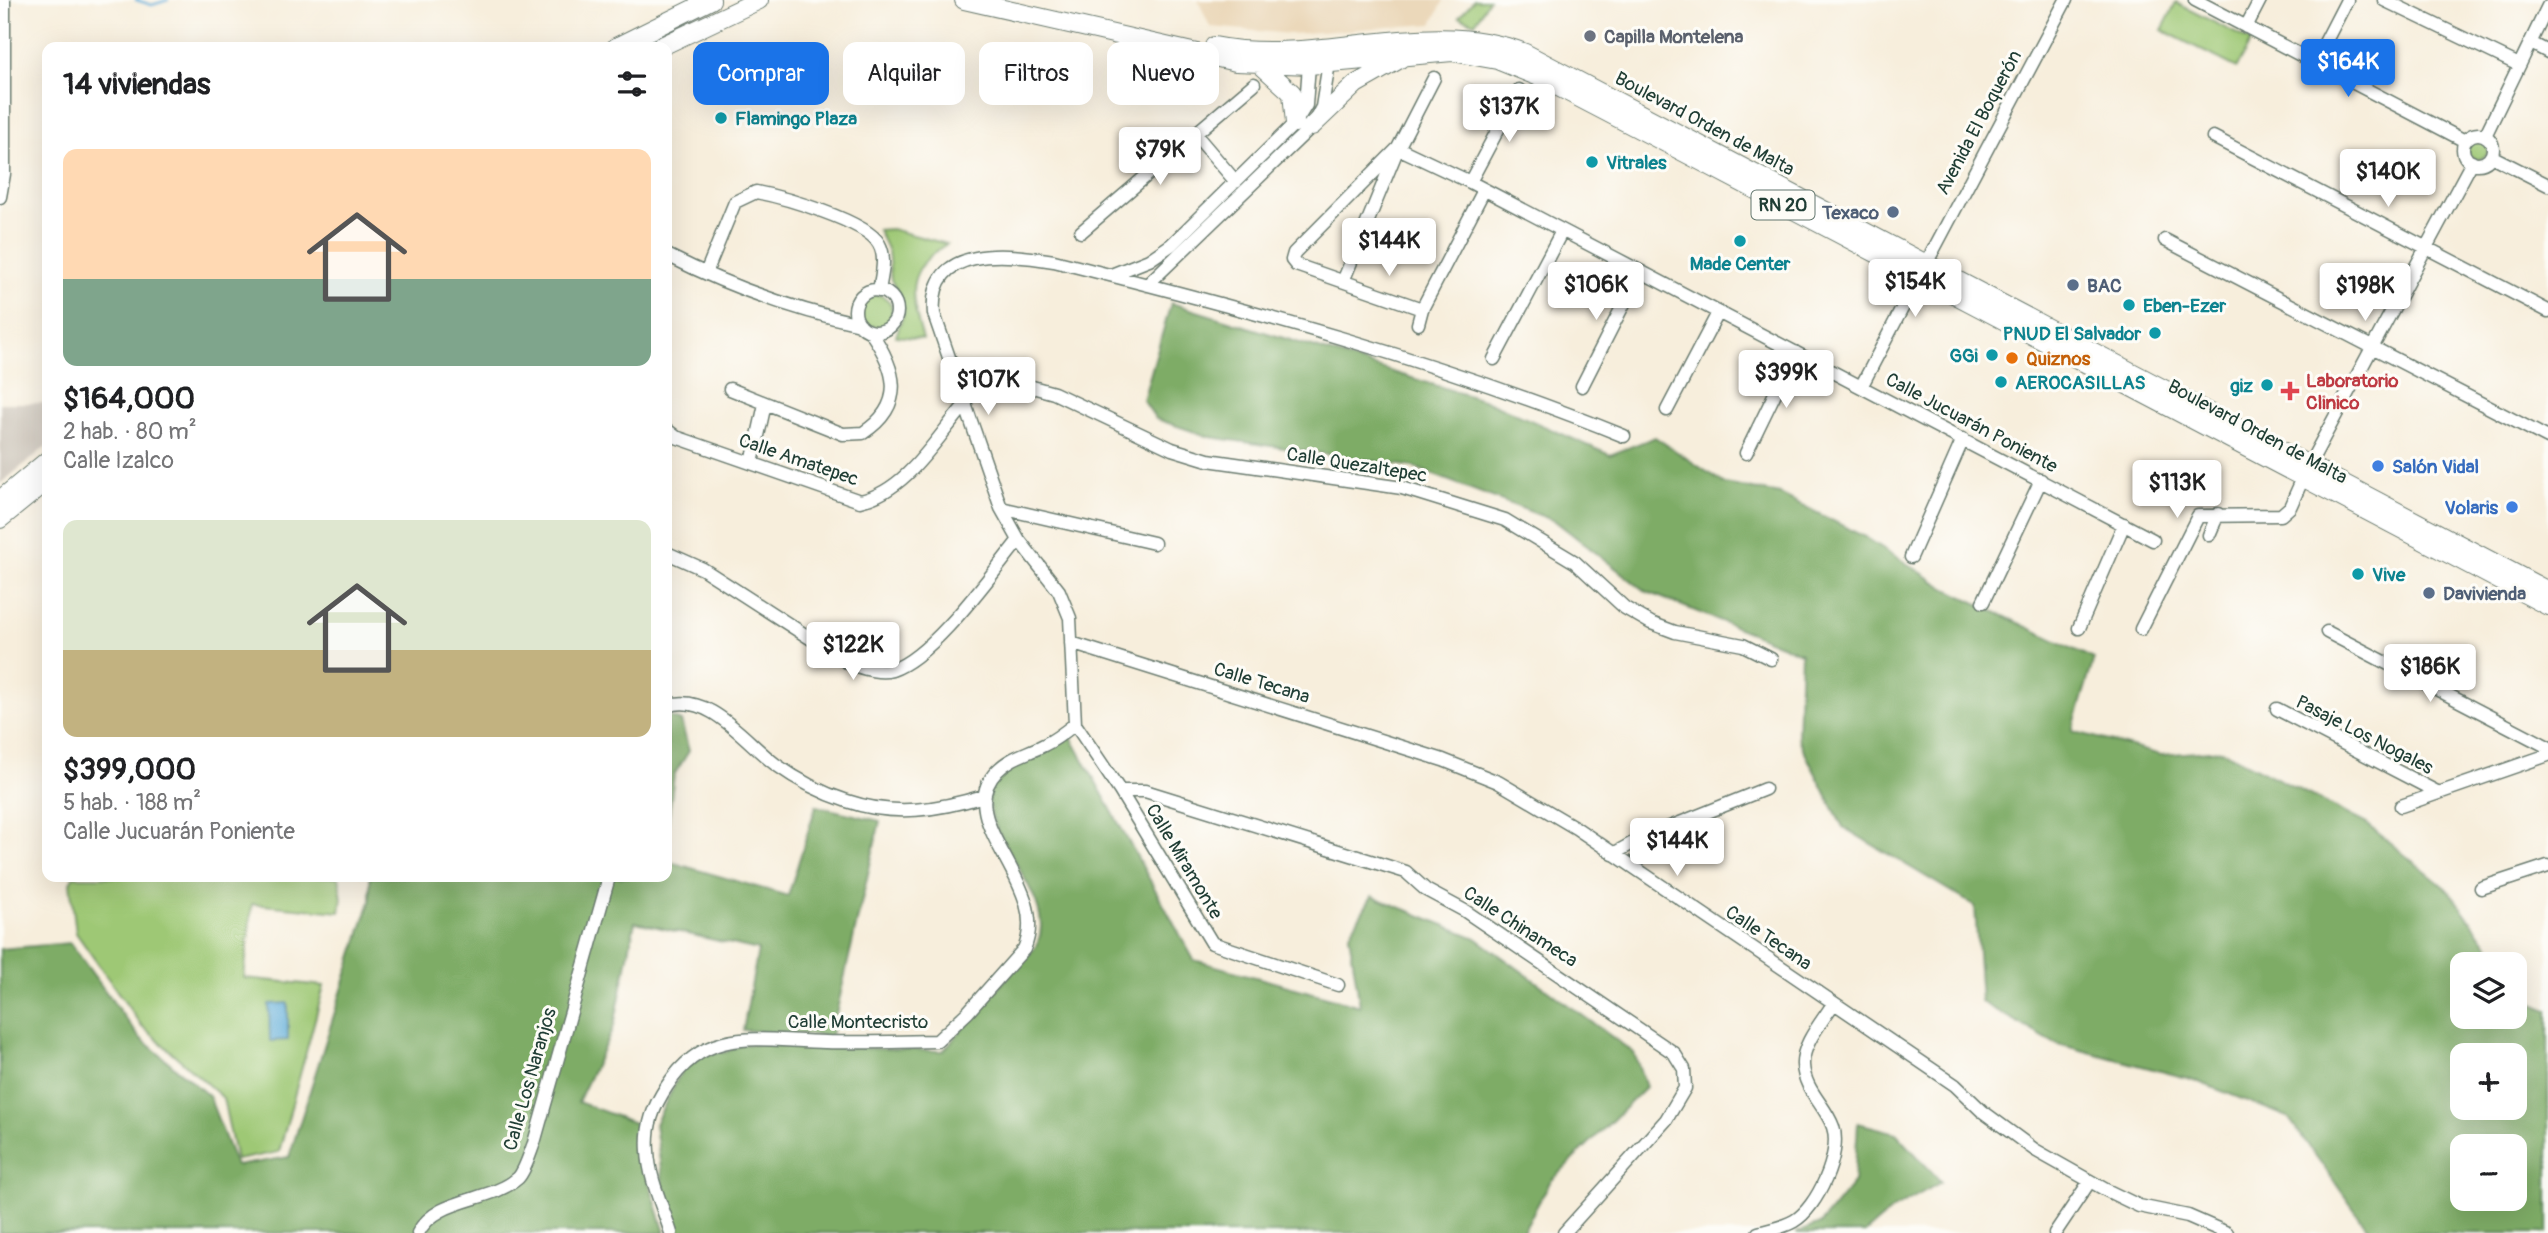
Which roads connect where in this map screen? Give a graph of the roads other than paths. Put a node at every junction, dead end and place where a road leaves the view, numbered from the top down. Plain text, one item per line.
1 (4, 0) edge
2 (711, 0) edge
3 (759, 0) edge
4 (964, 0) edge
5 (1014, 0) edge
6 (2066, 0) edge
7 (2195, 0) edge
8 (2260, 0) edge
9 (2347, 0) edge
10 (2384, 0) edge
11 (2548, 6) edge
12 (2246, 27) junction
13 (626, 42) edge
14 (671, 42) edge
15 (2530, 43) junction
16 (2548, 52) edge
17 (1409, 54) junction
18 (2315, 62) junction
19 (1329, 63) junction
20 (1260, 64) junction
21 (1309, 65) junction
22 (2519, 65) junction
23 (1434, 78) dead end
24 (1254, 84) dead end
25 (1519, 90) dead end
26 (1303, 124) junction
27 (1195, 134) junction
28 (2485, 136) junction
29 (2213, 137) dead end
30 (2465, 141) junction
31 (1398, 148) junction
32 (2491, 156) junction
33 (2472, 162) junction
34 (1236, 182) junction
35 (1471, 182) junction
36 (2548, 185) edge
37 (1484, 190) junction
38 (0, 197) edge
39 (1562, 231) junction
40 (1081, 232) dead end
41 (2165, 240) dead end
42 (2424, 247) junction
43 (672, 257) edge
44 (1923, 270) junction
45 (706, 272) junction
46 (1640, 272) junction
47 (1111, 275) junction
48 (1344, 279) junction
49 (1147, 285) junction
50 (879, 291) junction
51 (859, 300) junction
52 (1422, 309) junction
53 (2548, 311) edge
54 (1718, 313) junction
55 (835, 319) junction
56 (894, 323) junction
57 (1418, 324) dead end
58 (865, 328) junction
59 (2373, 345) junction
60 (882, 348) junction
61 (1796, 352) junction
62 (1494, 359) dead end
63 (953, 369) junction
64 (1862, 385) junction
65 (1582, 386) dead end
66 (730, 389) dead end
67 (765, 404) junction
68 (966, 404) junction
69 (1668, 410) dead end
70 (672, 434) edge
71 (1624, 436) dead end
72 (2548, 438) edge
73 (1964, 439) junction
74 (1746, 453) dead end
75 (751, 463) junction
76 (42, 465) edge
77 (42, 466) edge
78 (2306, 472) junction
79 (2041, 480) junction
80 (42, 485) edge
81 (0, 494) edge
82 (0, 500) edge
83 (1002, 508) junction
84 (2218, 514) junction
85 (0, 519) edge
86 (2124, 524) junction
87 (2209, 535) dead end
88 (1019, 540) junction
89 (2153, 540) dead end
90 (1154, 543) dead end
91 (672, 555) edge
92 (1911, 557) dead end
93 (2548, 591) edge
94 (1983, 602) dead end
95 (2548, 606) edge
96 (2079, 628) dead end
97 (2141, 629) dead end
98 (2327, 632) dead end
99 (1071, 643) junction
100 (1772, 659) dead end
101 (672, 704) edge
102 (2277, 709) dead end
103 (1075, 724) junction
104 (2548, 747) edge
105 (2548, 755) edge
106 (1765, 789) dead end
107 (1120, 791) junction
108 (2437, 792) junction
109 (984, 796) junction
110 (2401, 806) dead end
111 (1613, 854) junction
112 (2548, 866) edge
113 (608, 882) edge
114 (2481, 888) dead end
115 (1338, 985) dead end
116 (1833, 1004) junction
117 (2090, 1181) junction
118 (418, 1233) edge
119 (671, 1233) edge
120 (1564, 1233) edge
121 (1758, 1233) edge
122 (2055, 1233) edge
123 (2227, 1233) edge

1 - 38 street
2 - 13 highway
3 - 14 highway
4 - 20 highway, Boulevard Orden de Malta / RN 20
5 - 44 highway, Boulevard Orden de Malta / RN 20
6 - 44 street, Avenida El Boquerón
7 - 12 street
8 - 12 street
9 - 18 street
10 - 22 street
11 - 15 street
12 - 18 street
15 - 16 street
15 - 22 street
17 - 19 highway, Boulevard Orden de Malta / RN 20
17 - 26 highway
17 - 44 highway, Boulevard Orden de Malta / RN 20
18 - 30 street
19 - 21 highway, Boulevard Orden de Malta / RN 20
19 - 26 street
20 - 21 highway, Boulevard Orden de Malta / RN 20
20 - 26 highway
21 - 26 street
22 - 28 street
23 - 31 street
24 - 27 street
25 - 35 street
26 - 34 street
26 - 49 street
27 - 34 street
27 - 40 street
28 - 30 street
28 - 32 street
29 - 42 street
30 - 33 street
31 - 35 street, Calle Jucuarán Poniente
31 - 48 street
31 - 48 street
32 - 33 street
32 - 36 street
33 - 42 street
34 - 47 street
35 - 37 street, Calle Jucuarán Poniente
37 - 39 street, Calle Jucuarán Poniente
37 - 52 street
39 - 46 street, Calle Jucuarán Poniente
39 - 62 street
41 - 59 street
42 - 53 street
42 - 59 street
43 - 45 street
44 - 64 street, Avenida El Boquerón
44 - 78 highway, Boulevard Orden de Malta / RN 20
45 - 50 street
45 - 55 street
46 - 54 street, Calle Jucuarán Poniente
46 - 65 street
47 - 49 street
47 - 63 street
48 - 52 street
49 - 71 street
50 - 51 street
50 - 56 street
51 - 55 street
51 - 58 street
52 - 57 street
54 - 61 street, Calle Jucuarán Poniente
54 - 69 street
55 - 58 street
56 - 58 street
56 - 60 street
58 - 60 street
59 - 72 street
59 - 78 street
60 - 67 street
61 - 64 street, Calle Jucuarán Poniente
61 - 74 street
63 - 68 street
63 - 100 street, Calle Quezaltepec
64 - 73 street, Calle Jucuarán Poniente
66 - 67 street
67 - 75 street
68 - 75 street, Calle Amatepec
68 - 83 street
70 - 75 street, Calle Amatepec
73 - 79 street, Calle Jucuarán Poniente
73 - 92 street
76 - 81 highway
77 - 82 highway
78 - 84 street
78 - 93 highway, Boulevard Orden de Malta / RN 20
78 - 95 highway, Boulevard Orden de Malta / RN 20
79 - 86 street, Calle Jucuarán Poniente
79 - 94 street
80 - 85 highway
83 - 88 street
83 - 90 street
84 - 87 street
84 - 97 street
86 - 89 street, Calle Jucuarán Poniente
86 - 96 street
88 - 91 street
88 - 99 street
98 - 104 street
99 - 103 street
99 - 111 street, Calle Tecana
101 - 109 street
102 - 108 street, Pasaje Los Nogales
103 - 107 street, Calle Miramonte
103 - 109 street
105 - 108 street
106 - 111 street
107 - 115 street, Calle Miramonte
107 - 120 street, Calle Chinameca
108 - 110 street
109 - 119 street, Calle Montecristo
111 - 116 street, Calle Tecana
112 - 114 street
113 - 118 street, Calle Los Naranjos
116 - 117 street, Calle Tecana
116 - 121 street
117 - 122 street
117 - 123 street, Calle Tecana

